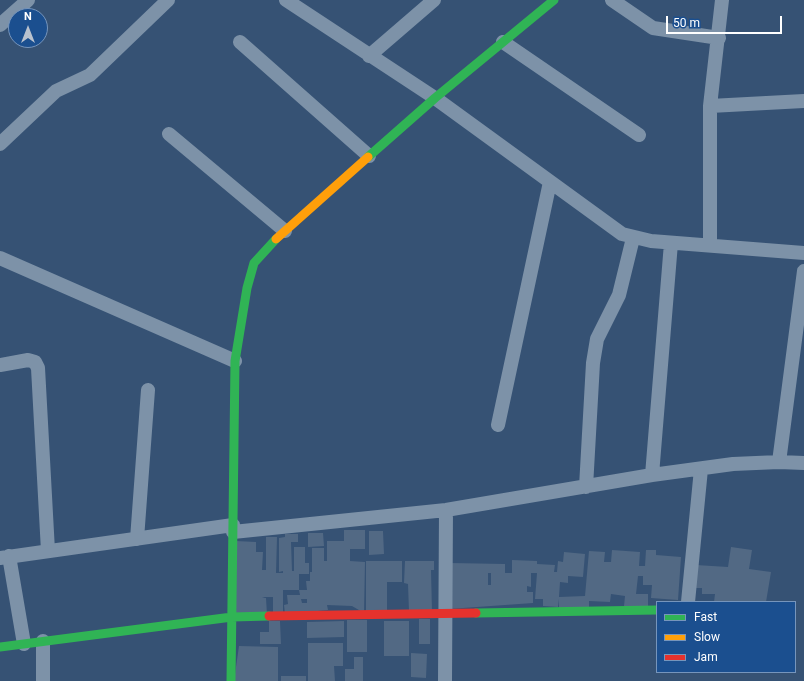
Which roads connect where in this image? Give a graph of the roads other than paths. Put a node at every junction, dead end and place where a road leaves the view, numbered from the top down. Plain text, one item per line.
1 (28, 0) edge
2 (168, 0) edge
3 (286, 0) edge
4 (433, 0) edge
5 (554, 0) edge
6 (612, 0) edge
7 (722, 0) edge
8 (0, 25) edge
9 (718, 38) junction
10 (240, 42) dead end
11 (503, 42) junction
12 (369, 56) junction
13 (435, 98) junction
14 (804, 101) edge
15 (710, 106) junction
16 (169, 134) dead end
17 (639, 135) dead end
18 (0, 144) edge
19 (370, 156) junction
20 (550, 182) junction
21 (285, 231) junction
22 (632, 238) junction
23 (671, 243) junction
24 (710, 245) junction
25 (804, 253) edge
26 (0, 258) edge
27 (804, 271) edge
28 (235, 361) junction
29 (0, 365) edge
30 (148, 390) dead end
31 (498, 425) dead end
32 (779, 462) junction
33 (804, 464) edge
34 (701, 469) junction
35 (652, 475) junction
36 (586, 487) junction
37 (446, 510) junction
38 (234, 529) junction
39 (137, 539) junction
40 (48, 551) junction
41 (4, 557) edge
42 (688, 601) edge
43 (656, 610) edge
44 (446, 614) junction
45 (232, 617) junction
46 (42, 641) junction
47 (24, 644) junction
48 (0, 647) edge
49 (43, 681) edge
50 (231, 681) edge
51 (445, 681) edge

1 - 8 street
2 - 18 street
3 - 12 street
4 - 12 street
5 - 11 street
6 - 9 street
7 - 9 street
9 - 15 street
10 - 19 street
11 - 13 street
11 - 17 street
12 - 13 street
13 - 19 street
13 - 20 street
14 - 15 street
15 - 24 street
16 - 21 street
19 - 21 street
20 - 22 street
20 - 31 street
21 - 28 street
22 - 23 street
22 - 36 street
23 - 24 street
23 - 35 street
24 - 25 street
26 - 28 street
27 - 32 street
28 - 38 street
29 - 40 street
30 - 39 street
32 - 33 street
32 - 34 street
34 - 35 street
34 - 42 street
35 - 36 street
36 - 37 street
37 - 38 street
37 - 44 street
38 - 39 street
38 - 45 street
39 - 40 street
40 - 41 street
41 - 47 street
43 - 44 street
44 - 45 street
44 - 51 street
45 - 46 street
45 - 50 street
46 - 47 street
46 - 49 street
47 - 48 street

